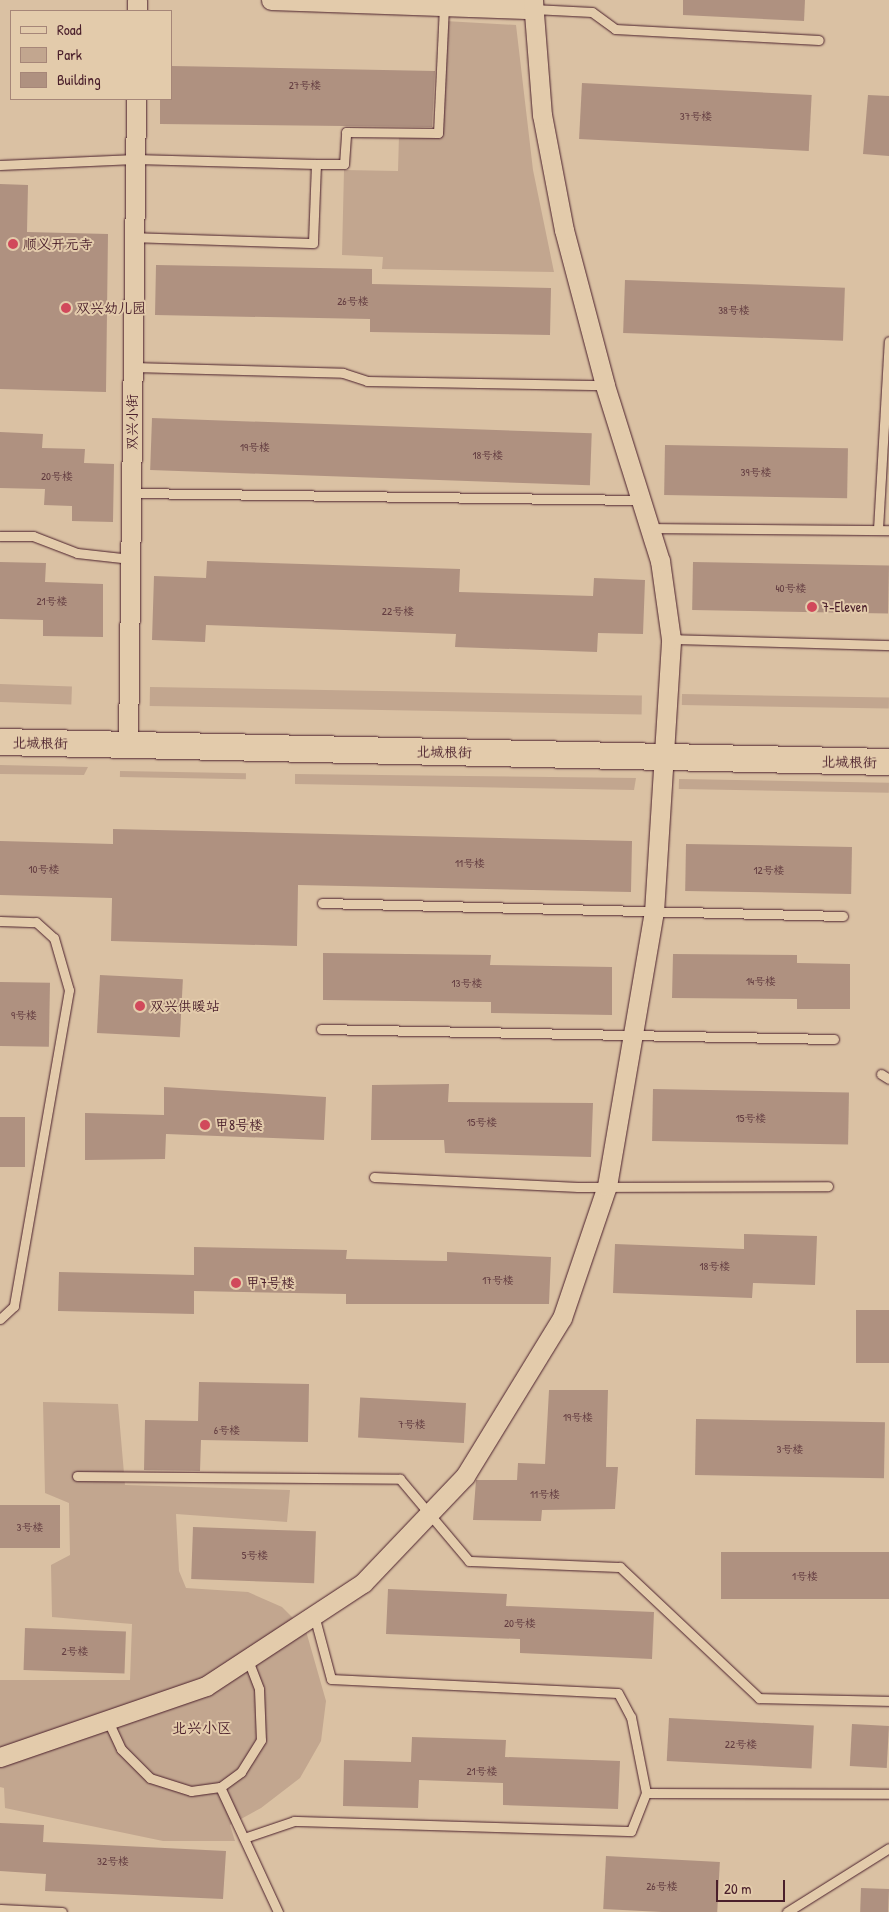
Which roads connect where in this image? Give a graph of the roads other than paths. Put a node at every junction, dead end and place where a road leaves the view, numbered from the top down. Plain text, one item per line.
1 (271, 0) edge
2 (533, 5) edge
3 (444, 6) junction
4 (819, 40) dead end
5 (136, 100) edge
6 (135, 160) junction
7 (316, 164) junction
8 (0, 165) edge
9 (134, 237) junction
10 (889, 341) edge
11 (133, 367) junction
12 (605, 385) junction
13 (132, 493) junction
14 (640, 500) junction
15 (649, 528) junction
16 (878, 529) junction
17 (889, 530) edge
18 (0, 536) edge
19 (131, 559) junction
20 (671, 638) junction
21 (889, 645) edge
22 (0, 727) edge
23 (128, 737) junction
24 (0, 742) edge
25 (889, 745) edge
26 (667, 750) junction
27 (889, 762) edge
28 (322, 903) dead end
29 (654, 912) junction
30 (843, 916) dead end
31 (0, 921) edge
32 (321, 1029) dead end
33 (634, 1035) junction
34 (834, 1040) dead end
35 (374, 1177) dead end
36 (607, 1186) junction
37 (828, 1186) dead end
38 (0, 1319) edge
39 (77, 1476) dead end
40 (430, 1513) junction
41 (314, 1614) junction
42 (248, 1660) junction
43 (889, 1701) edge
44 (108, 1721) junction
45 (0, 1757) edge
46 (220, 1787) junction
47 (646, 1793) junction
48 (889, 1794) edge
49 (244, 1838) junction
50 (889, 1848) edge
51 (0, 1909) edge
52 (62, 1912) edge
53 (278, 1912) edge
54 (787, 1912) edge

1 - 3 street
2 - 3 street
2 - 4 lane
2 - 12 street
3 - 7 lane
5 - 6 street, 双兴小街
6 - 7 lane
6 - 8 lane
6 - 9 street, 双兴小街
7 - 9 lane
9 - 11 street, 双兴小街
10 - 16 lane
11 - 12 lane
11 - 13 street, 双兴小街
12 - 14 street
13 - 14 lane
13 - 19 street, 双兴小街
14 - 15 street
15 - 16 lane
15 - 20 street
16 - 17 lane
18 - 19 lane
19 - 23 street, 双兴小街
20 - 21 lane
20 - 26 street
22 - 23 street, 北城根街
23 - 24 street, 北城根街
23 - 26 street, 北城根街
25 - 26 street, 北城根街
26 - 27 street, 北城根街
26 - 29 street
28 - 29 lane
29 - 30 lane
29 - 33 street
31 - 38 lane
32 - 33 lane
33 - 34 lane
33 - 36 street
35 - 36 lane
36 - 37 lane
36 - 40 street
39 - 40 lane
40 - 41 street
40 - 43 lane
41 - 42 street
41 - 47 lane
42 - 44 street
42 - 46 lane
44 - 45 street
44 - 46 lane
46 - 49 lane
47 - 48 lane
47 - 49 lane
49 - 53 lane
50 - 54 lane
51 - 52 lane

